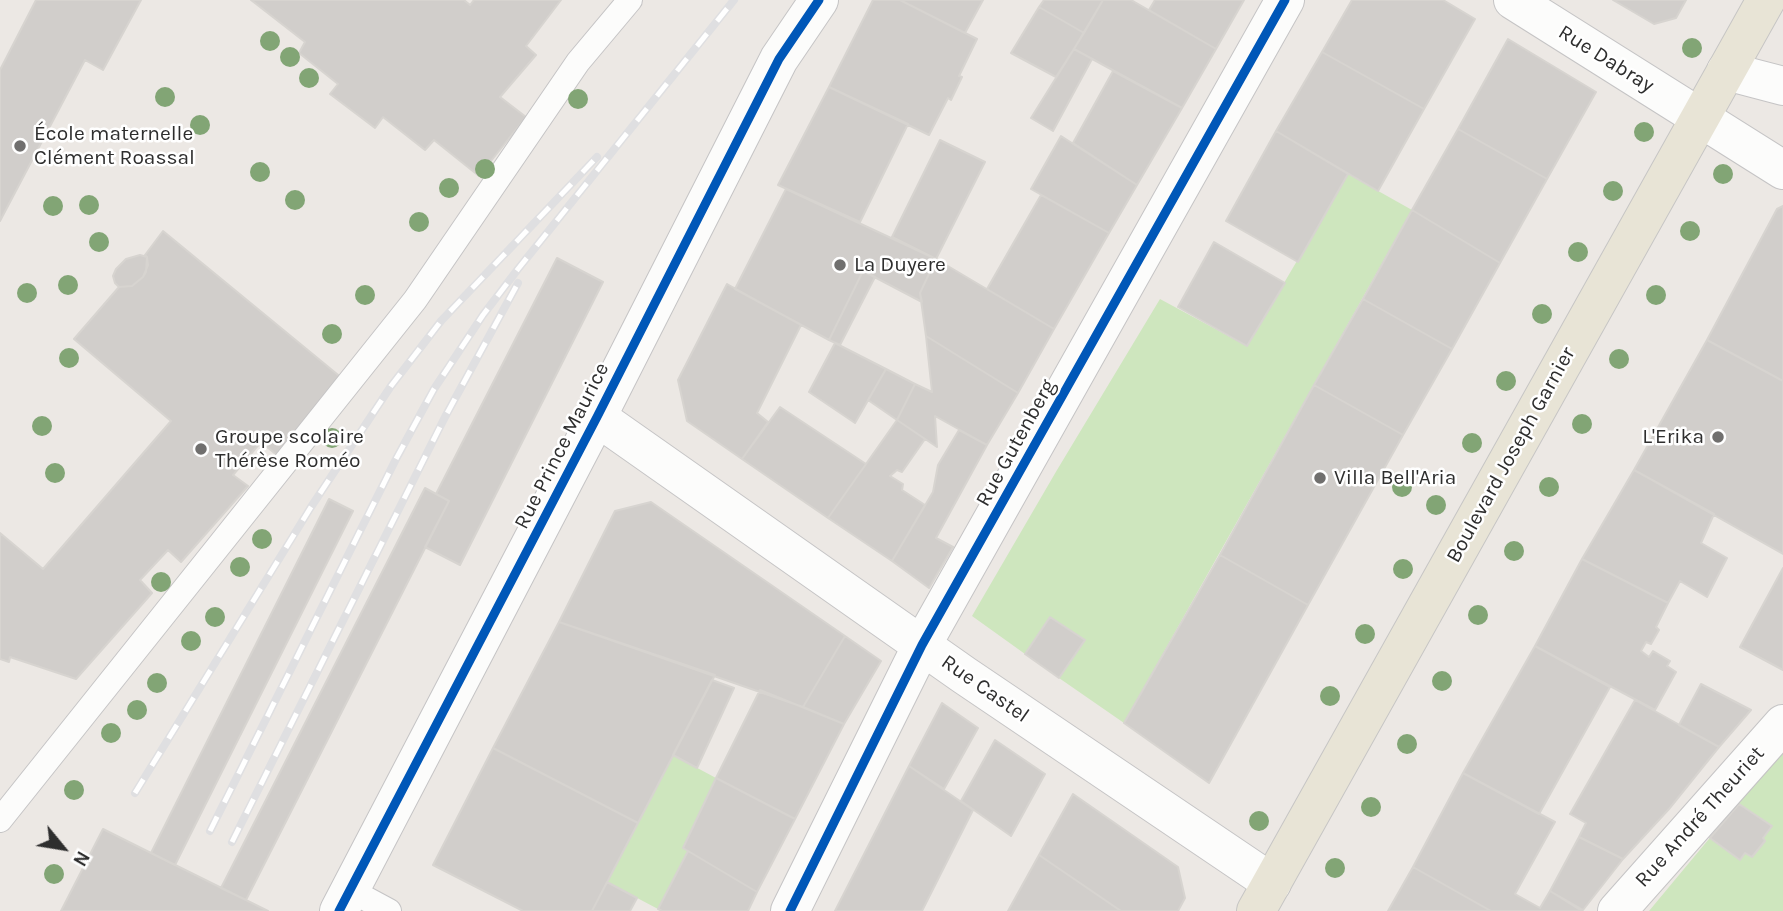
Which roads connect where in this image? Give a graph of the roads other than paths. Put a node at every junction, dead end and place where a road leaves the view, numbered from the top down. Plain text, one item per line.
1 (630, 0) edge
2 (819, 0) edge
3 (1285, 0) edge
4 (1513, 0) edge
5 (1766, 0) edge
6 (1726, 71) junction
7 (1783, 86) edge
8 (1699, 118) junction
9 (1783, 170) edge
10 (597, 417) junction
11 (922, 645) junction
12 (1783, 724) edge
13 (0, 820) edge
14 (1264, 897) edge
15 (345, 901) edge
16 (1622, 909) edge
17 (389, 911) edge
18 (790, 911) edge

1 - 13 lane
2 - 10 street, Rue Prince Maurice
3 - 11 street, Rue Gutenberg
4 - 8 street, Rue Dabray
5 - 6 main road, Boulevard Joseph Garnier
6 - 7 street
6 - 8 main road, Boulevard Joseph Garnier
8 - 9 street
8 - 14 main road, Boulevard Joseph Garnier
10 - 11 street, Rue Castel
10 - 15 street, Rue Prince Maurice
11 - 14 street, Rue Castel
11 - 18 street, Rue Gutenberg
12 - 16 street, Rue André Theuriet
15 - 17 lane

